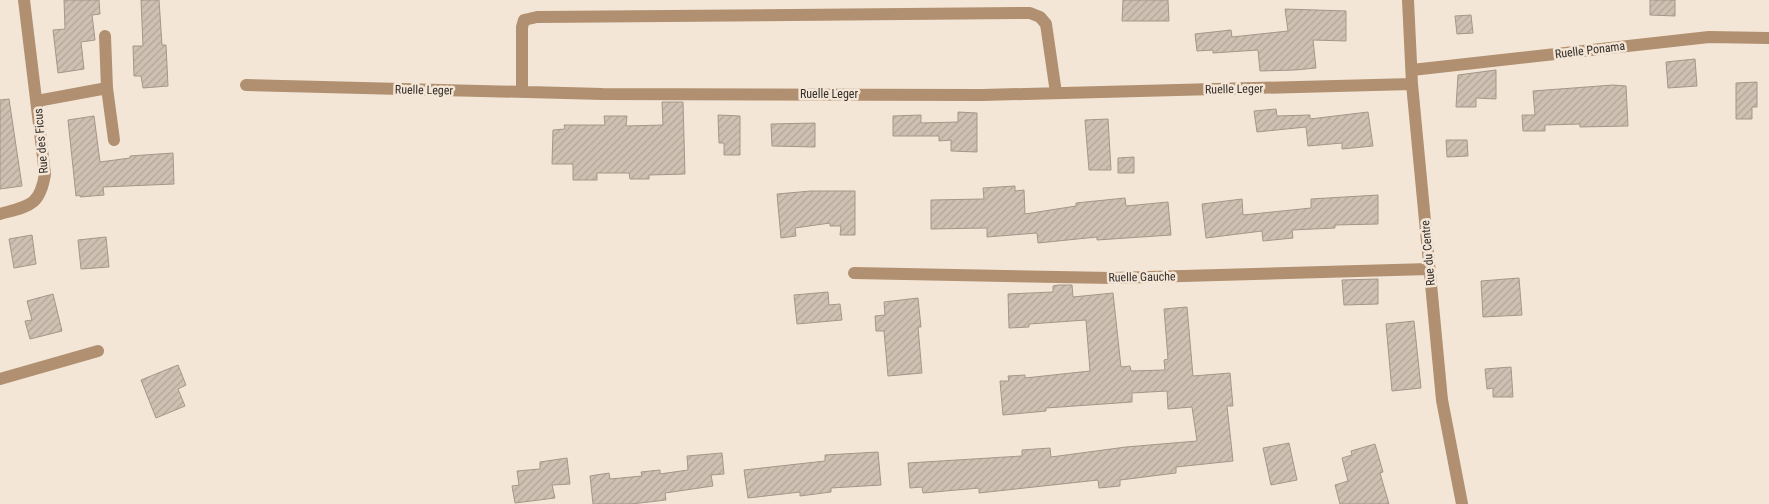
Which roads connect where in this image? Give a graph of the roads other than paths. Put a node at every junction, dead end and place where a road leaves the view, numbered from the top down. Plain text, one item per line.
1 (24, 0) edge
2 (1408, 0) edge
3 (105, 36) dead end
4 (1769, 38) edge
5 (1412, 70) junction
6 (1412, 84) junction
7 (246, 86) dead end
8 (107, 88) junction
9 (522, 92) junction
10 (1056, 93) junction
11 (37, 101) junction
12 (114, 140) dead end
13 (0, 214) edge
14 (1429, 269) junction
15 (854, 274) dead end
16 (98, 351) dead end
17 (0, 379) edge
18 (1462, 504) edge

1 - 11 street, Rue des Ficus
2 - 5 street, Rue du Centre
3 - 8 street
4 - 5 street, Ruelle Ponama
5 - 6 street, Rue du Centre
6 - 10 street, Ruelle Leger
6 - 14 street, Rue du Centre
7 - 9 street, Ruelle Leger
8 - 11 street, Rue des Ficus
8 - 12 street
9 - 10 street, Ruelle Leger
9 - 10 street
11 - 13 street, Rue des Ficus
14 - 15 street, Ruelle Gauche
14 - 18 street, Rue du Centre
16 - 17 street

